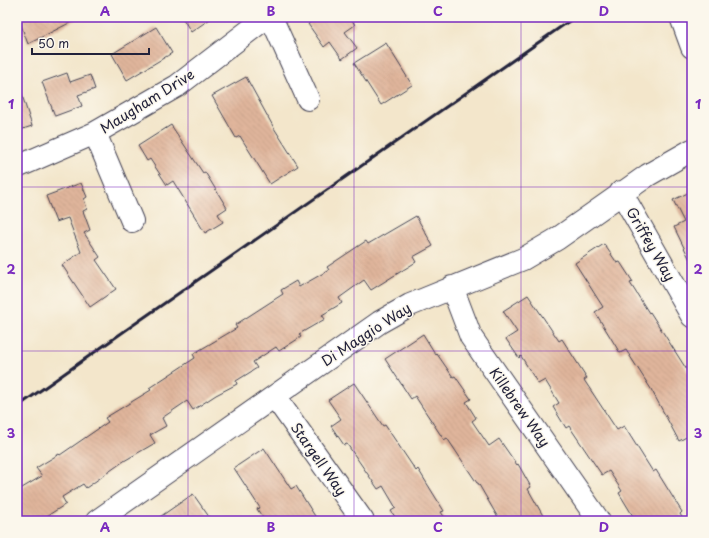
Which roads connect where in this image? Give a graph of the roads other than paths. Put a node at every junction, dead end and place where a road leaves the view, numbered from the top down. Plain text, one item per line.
1 (267, 17) edge
2 (271, 17) edge
3 (681, 17) edge
4 (692, 47) edge
5 (308, 99) dead end
6 (95, 133) junction
7 (692, 150) edge
8 (17, 167) edge
9 (622, 192) junction
10 (132, 221) dead end
11 (452, 287) junction
12 (692, 316) edge
13 (275, 397) junction
14 (124, 513) edge
15 (97, 521) edge
16 (363, 521) edge
17 (599, 521) edge

1 - 6 street, Maugham Drive
2 - 5 street
3 - 4 street
6 - 8 street, Maugham Drive
6 - 10 street
7 - 9 street, Di Maggio Way
9 - 11 street, Di Maggio Way
9 - 12 street, Griffey Way
11 - 13 street, Di Maggio Way
11 - 17 street, Killebrew Way
13 - 14 street, Di Maggio Way
13 - 16 street, Stargell Way
14 - 15 street, Di Maggio Way

